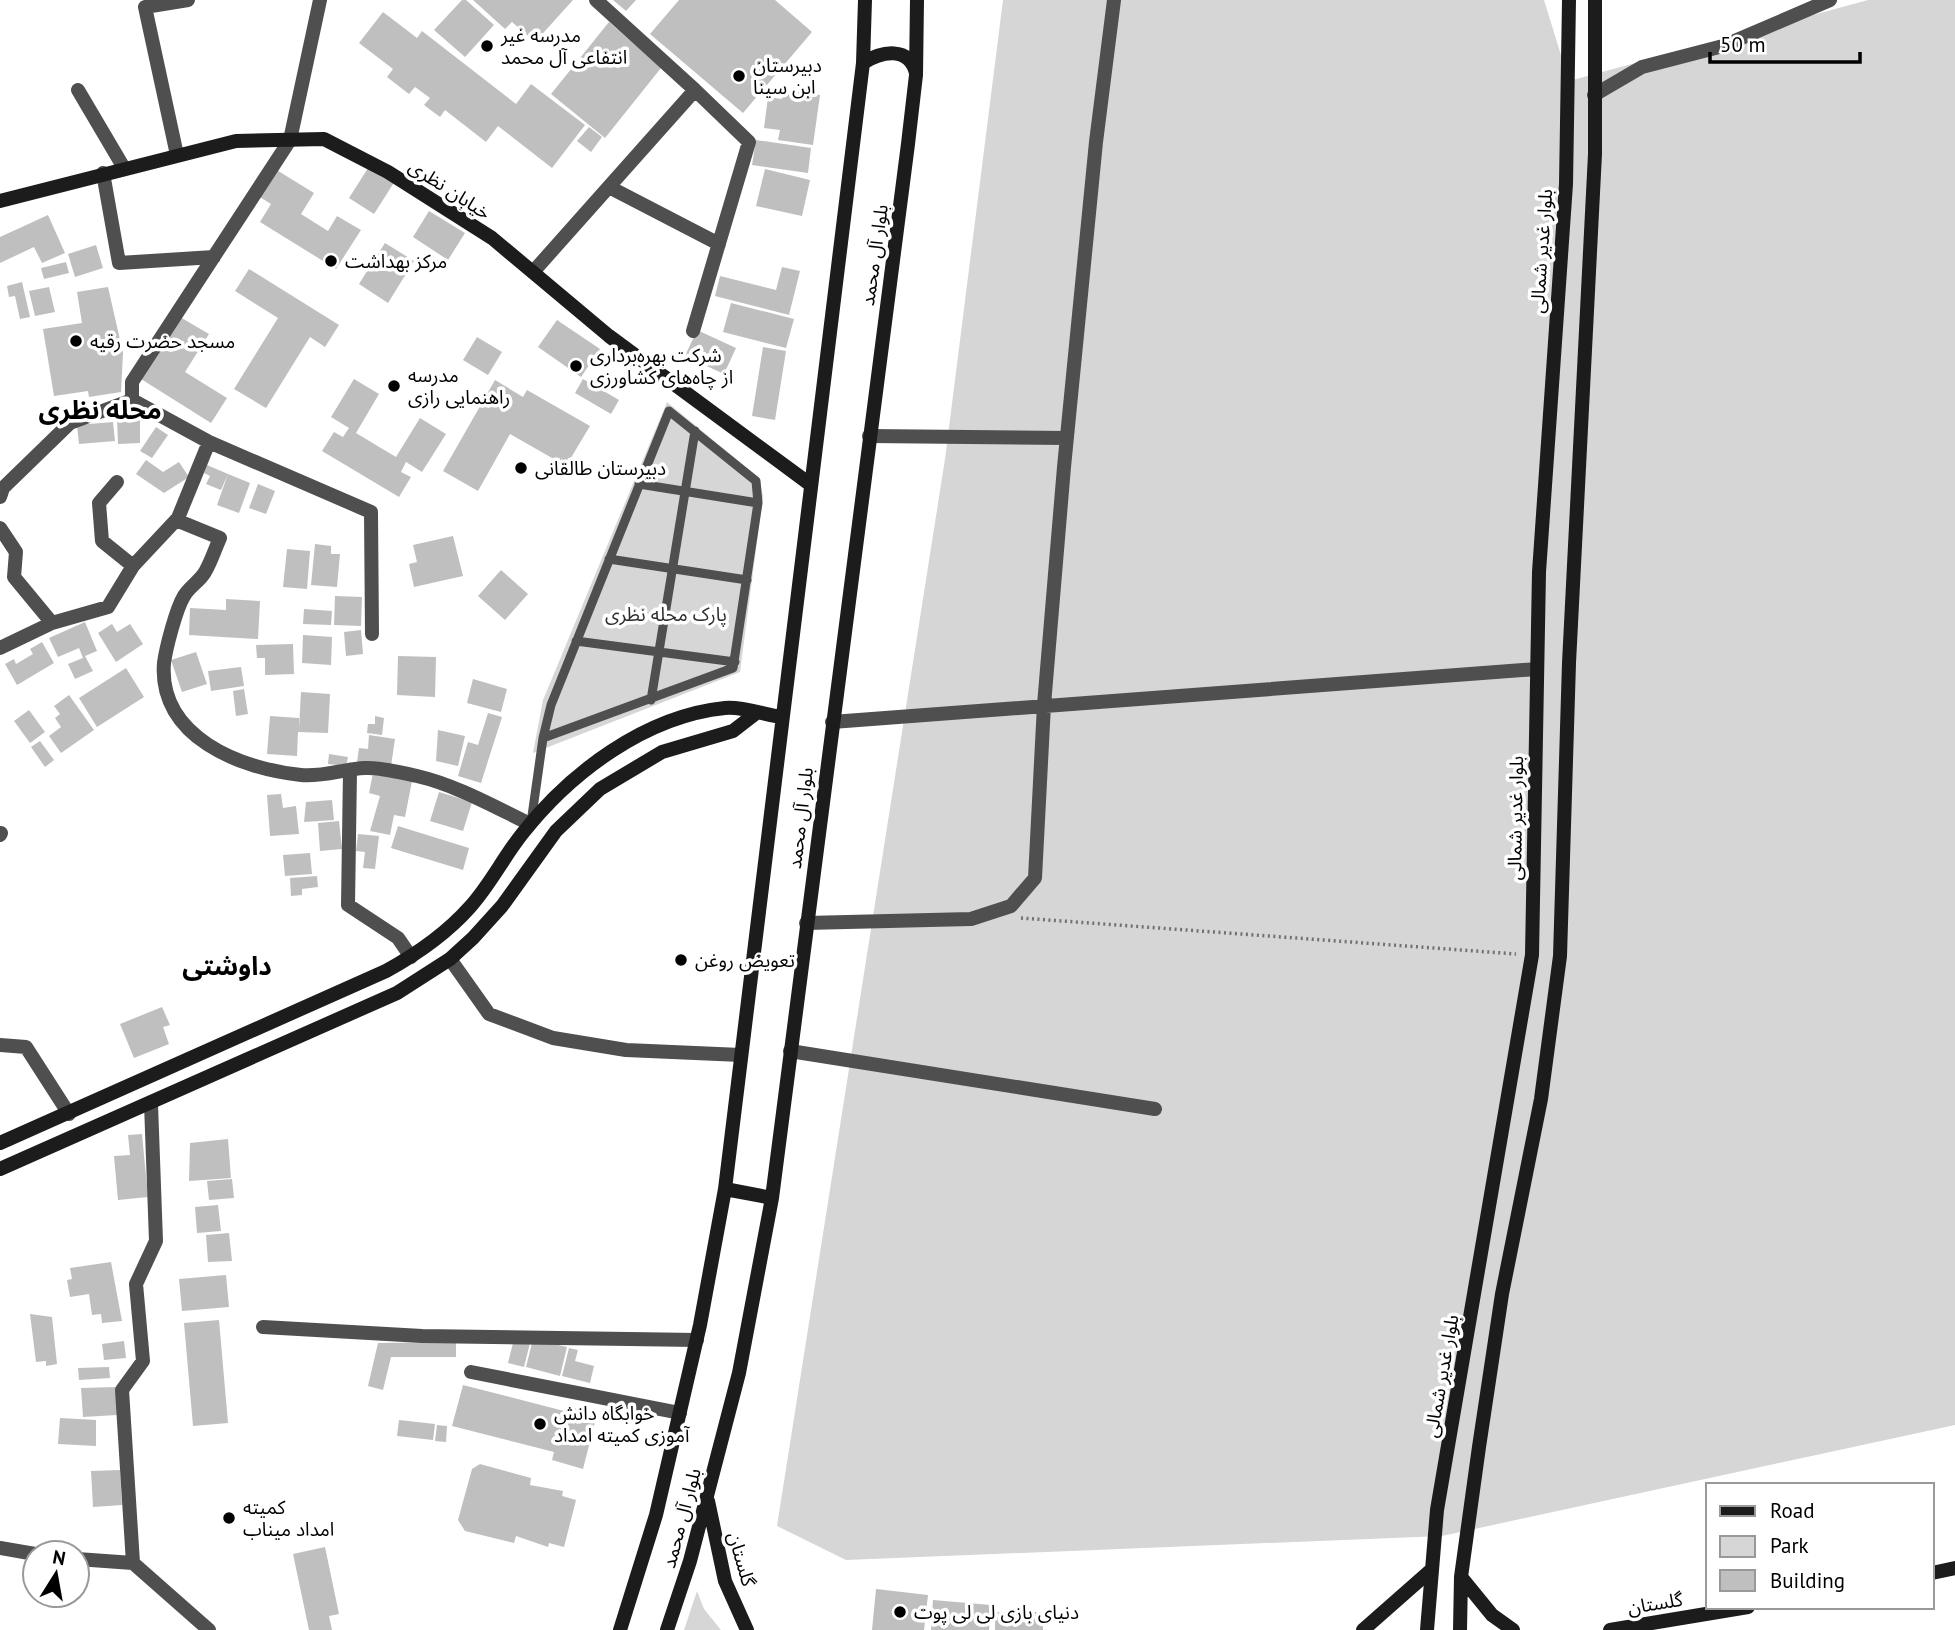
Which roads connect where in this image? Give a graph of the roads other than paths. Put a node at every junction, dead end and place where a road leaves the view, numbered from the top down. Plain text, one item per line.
1 (188, 0) edge
2 (320, 0) edge
3 (596, 0) edge
4 (865, 0) edge
5 (917, 0) edge
6 (1114, 0) edge
7 (1569, 0) edge
8 (1595, 0) edge
9 (1830, 0) edge
10 (863, 63) junction
11 (916, 75) junction
12 (78, 90) dead end
13 (695, 90) junction
14 (1594, 95) junction
15 (290, 140) junction
16 (177, 155) junction
17 (124, 168) junction
18 (103, 173) junction
19 (608, 187) junction
20 (0, 201) edge
21 (719, 244) junction
22 (214, 257) junction
23 (533, 272) junction
24 (693, 331) dead end
25 (132, 400) junction
26 (695, 431) junction
27 (869, 436) junction
28 (1067, 438) junction
29 (209, 442) junction
30 (117, 481) dead end
31 (639, 484) junction
32 (811, 485) junction
33 (687, 491) junction
34 (0, 497) edge
35 (758, 503) junction
36 (176, 520) junction
37 (0, 528) edge
38 (609, 559) junction
39 (133, 566) junction
40 (673, 569) junction
41 (747, 580) junction
42 (52, 623) junction
43 (372, 634) dead end
44 (576, 641) junction
45 (0, 649) edge
46 (658, 652) junction
47 (735, 662) junction
48 (1537, 668) junction
49 (651, 700) junction
50 (1044, 705) junction
51 (755, 714) junction
52 (782, 717) junction
53 (832, 722) junction
54 (543, 738) junction
55 (350, 771) junction
56 (530, 824) junction
57 (806, 923) junction
58 (411, 957) junction
59 (450, 959) junction
60 (0, 1045) edge
61 (790, 1051) junction
62 (741, 1055) junction
63 (151, 1104) junction
64 (1155, 1109) dead end
65 (69, 1114) junction
66 (0, 1143) edge
67 (0, 1170) edge
68 (725, 1189) junction
69 (772, 1198) junction
70 (262, 1327) dead end
71 (697, 1340) junction
72 (471, 1372) dead end
73 (680, 1413) junction
74 (707, 1497) junction
75 (0, 1548) edge
76 (21, 1552) edge
77 (91, 1560) edge
78 (133, 1563) junction
79 (1955, 1568) edge
80 (1430, 1571) junction
81 (1934, 1573) edge
82 (1461, 1577) junction
83 (1736, 1609) edge
84 (209, 1630) edge
85 (620, 1630) edge
86 (667, 1630) edge
87 (747, 1630) edge
88 (1363, 1630) edge
89 (1427, 1630) edge
90 (1460, 1630) edge
91 (1513, 1630) edge
92 (1610, 1630) edge

1 - 16 street
2 - 15 street
3 - 13 street
4 - 10 main road, بلوار آل محمد
5 - 11 main road, بلوار آل محمد
6 - 28 street
7 - 48 main road, بلوار غدیر شمالی
8 - 14 main road
9 - 14 street
10 - 11 main road
10 - 32 main road, بلوار آل محمد
11 - 27 main road, بلوار آل محمد
12 - 17 street
13 - 19 street
13 - 21 street
14 - 82 main road
15 - 16 main road, خیابان نظری
15 - 22 street
15 - 23 main road, خیابان نظری
16 - 17 main road, خیابان نظری
17 - 18 main road, خیابان نظری
18 - 20 main road, خیابان نظری
18 - 22 street
19 - 21 street
19 - 23 street
21 - 24 street
22 - 25 street
23 - 32 main road, خیابان نظری
25 - 29 street
25 - 34 street
26 - 31 lane
26 - 33 lane
26 - 35 lane
27 - 28 street
27 - 53 main road, بلوار آل محمد
28 - 50 street
29 - 36 street
29 - 43 street
30 - 39 street
31 - 33 lane
31 - 38 lane
32 - 52 main road, بلوار آل محمد
33 - 35 lane
33 - 40 lane
35 - 41 lane
36 - 39 street
36 - 55 street
37 - 42 street
38 - 40 lane
38 - 44 lane
39 - 42 street
40 - 41 lane
40 - 46 lane
41 - 47 lane
42 - 45 street
44 - 46 lane
44 - 54 lane
46 - 47 lane
46 - 49 lane
47 - 49 lane
48 - 50 street
48 - 80 main road, بلوار غدیر شمالی
49 - 54 lane
50 - 53 street
50 - 57 street
51 - 52 main road
51 - 56 main road
51 - 59 main road
52 - 62 main road, بلوار آل محمد
53 - 57 main road, بلوار آل محمد
54 - 56 lane
55 - 56 street
55 - 58 street
56 - 58 main road
57 - 61 main road, بلوار آل محمد
58 - 65 main road
59 - 62 street
59 - 63 main road
60 - 65 street
61 - 64 street
61 - 69 main road, بلوار آل محمد
62 - 68 main road, بلوار آل محمد
63 - 67 main road
63 - 78 street
65 - 66 main road
68 - 69 main road
68 - 71 main road, بلوار آل محمد
69 - 74 main road, بلوار آل محمد
70 - 71 street
71 - 73 main road, بلوار آل محمد
72 - 73 street
73 - 85 main road, بلوار آل محمد
74 - 86 main road, بلوار آل محمد
74 - 87 main road, گلستان
75 - 76 street
77 - 78 street
78 - 84 street
79 - 81 main road
80 - 88 main road
80 - 89 main road, بلوار غدیر شمالی
82 - 90 main road
82 - 91 main road
83 - 92 main road, گلستان

